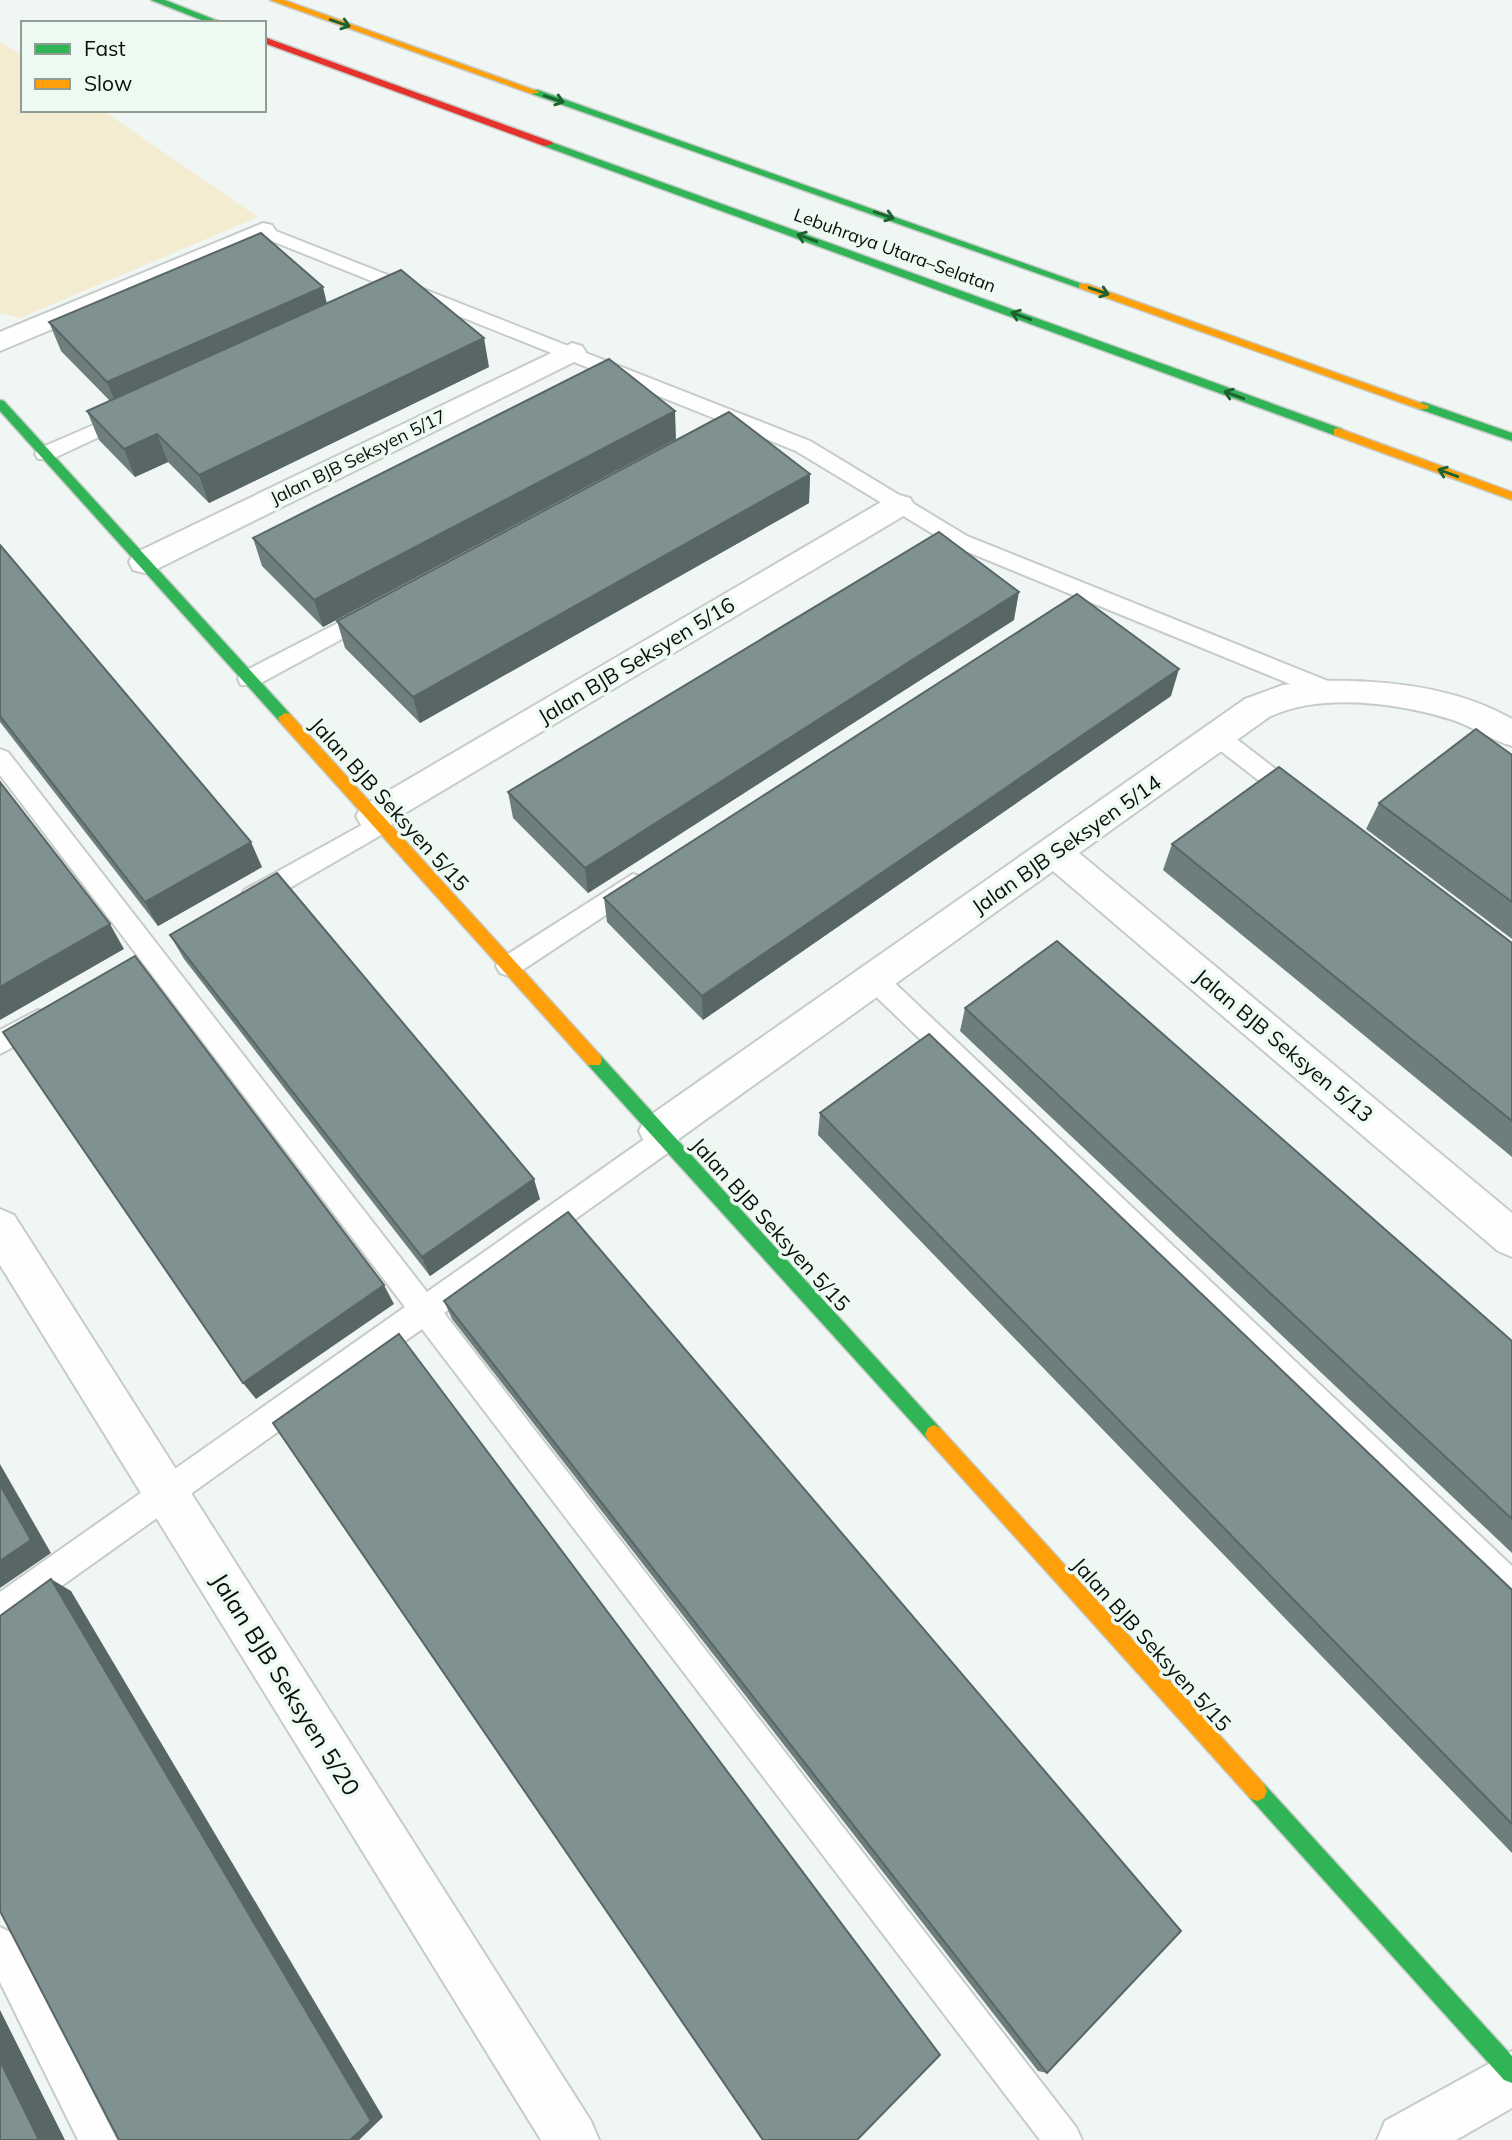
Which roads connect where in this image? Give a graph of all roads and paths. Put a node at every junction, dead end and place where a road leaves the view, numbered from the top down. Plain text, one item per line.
1 (156, 0) edge
2 (275, 0) edge
3 (213, 21) edge
4 (266, 41) edge
5 (263, 231) joint
6 (411, 288) junction
7 (386, 300) edge
8 (0, 342) edge
9 (572, 352) junction
10 (0, 404) edge
11 (146, 408) edge
12 (739, 420) junction
13 (715, 433) edge
14 (1512, 437) edge
15 (45, 454) junction
16 (1512, 496) edge
17 (899, 505) junction
18 (144, 562) junction
19 (1083, 591) junction
20 (1060, 606) edge
21 (384, 608) edge
22 (249, 679) junction
23 (1335, 693) junction
24 (1512, 734) edge
25 (1217, 736) junction
26 (0, 758) edge
27 (1315, 811) edge
28 (377, 820) junction
29 (1055, 853) junction
30 (658, 868) edge
31 (236, 907) edge
32 (509, 966) junction
33 (874, 979) junction
34 (58, 1009) edge
35 (0, 1043) edge
36 (663, 1135) junction
37 (0, 1228) edge
38 (1512, 1238) edge
39 (425, 1310) junction
40 (166, 1493) junction
41 (1512, 1588) edge
42 (0, 1611) edge
43 (0, 1945) edge
44 (1512, 2072) edge
45 (1512, 2078) edge
46 (98, 2140) edge
47 (572, 2140) edge
48 (1063, 2140) edge
49 (1404, 2140) edge

1 - 3 main road
2 -> 14 main road, Lebuhraya Utara–Selatan
16 -> 4 main road, Lebuhraya Utara–Selatan
5 - 6 lane
5 - 8 street
6 - 7 lane
6 - 9 lane
9 - 12 lane
9 - 18 street, Jalan BJB Seksyen 5/17
10 - 15 main road, Jalan BJB Seksyen 5/15
11 - 15 lane
12 - 13 lane
12 - 17 lane
15 - 18 main road, Jalan BJB Seksyen 5/15
17 - 19 lane
17 - 28 street, Jalan BJB Seksyen 5/16
18 - 22 main road, Jalan BJB Seksyen 5/15
19 - 20 lane
19 - 23 lane
21 - 22 lane
22 - 28 main road, Jalan BJB Seksyen 5/15
23 - 24 street, Jalan BJB Seksyen 5/14
23 - 25 street, Jalan BJB Seksyen 5/14
25 - 27 lane
25 - 29 street, Jalan BJB Seksyen 5/14
26 - 39 lane
28 - 31 lane
28 - 32 main road, Jalan BJB Seksyen 5/15
29 - 33 street, Jalan BJB Seksyen 5/14
29 - 38 street, Jalan BJB Seksyen 5/13
30 - 32 lane
32 - 36 main road, Jalan BJB Seksyen 5/15
33 - 36 street, Jalan BJB Seksyen 5/14
33 - 41 lane
34 - 35 lane
36 - 39 lane
36 - 44 main road, Jalan BJB Seksyen 5/15
37 - 40 street, Jalan BJB Seksyen 5/20
39 - 40 lane
39 - 48 lane
40 - 42 lane
40 - 47 street, Jalan BJB Seksyen 5/20
43 - 46 lane
45 - 49 street

